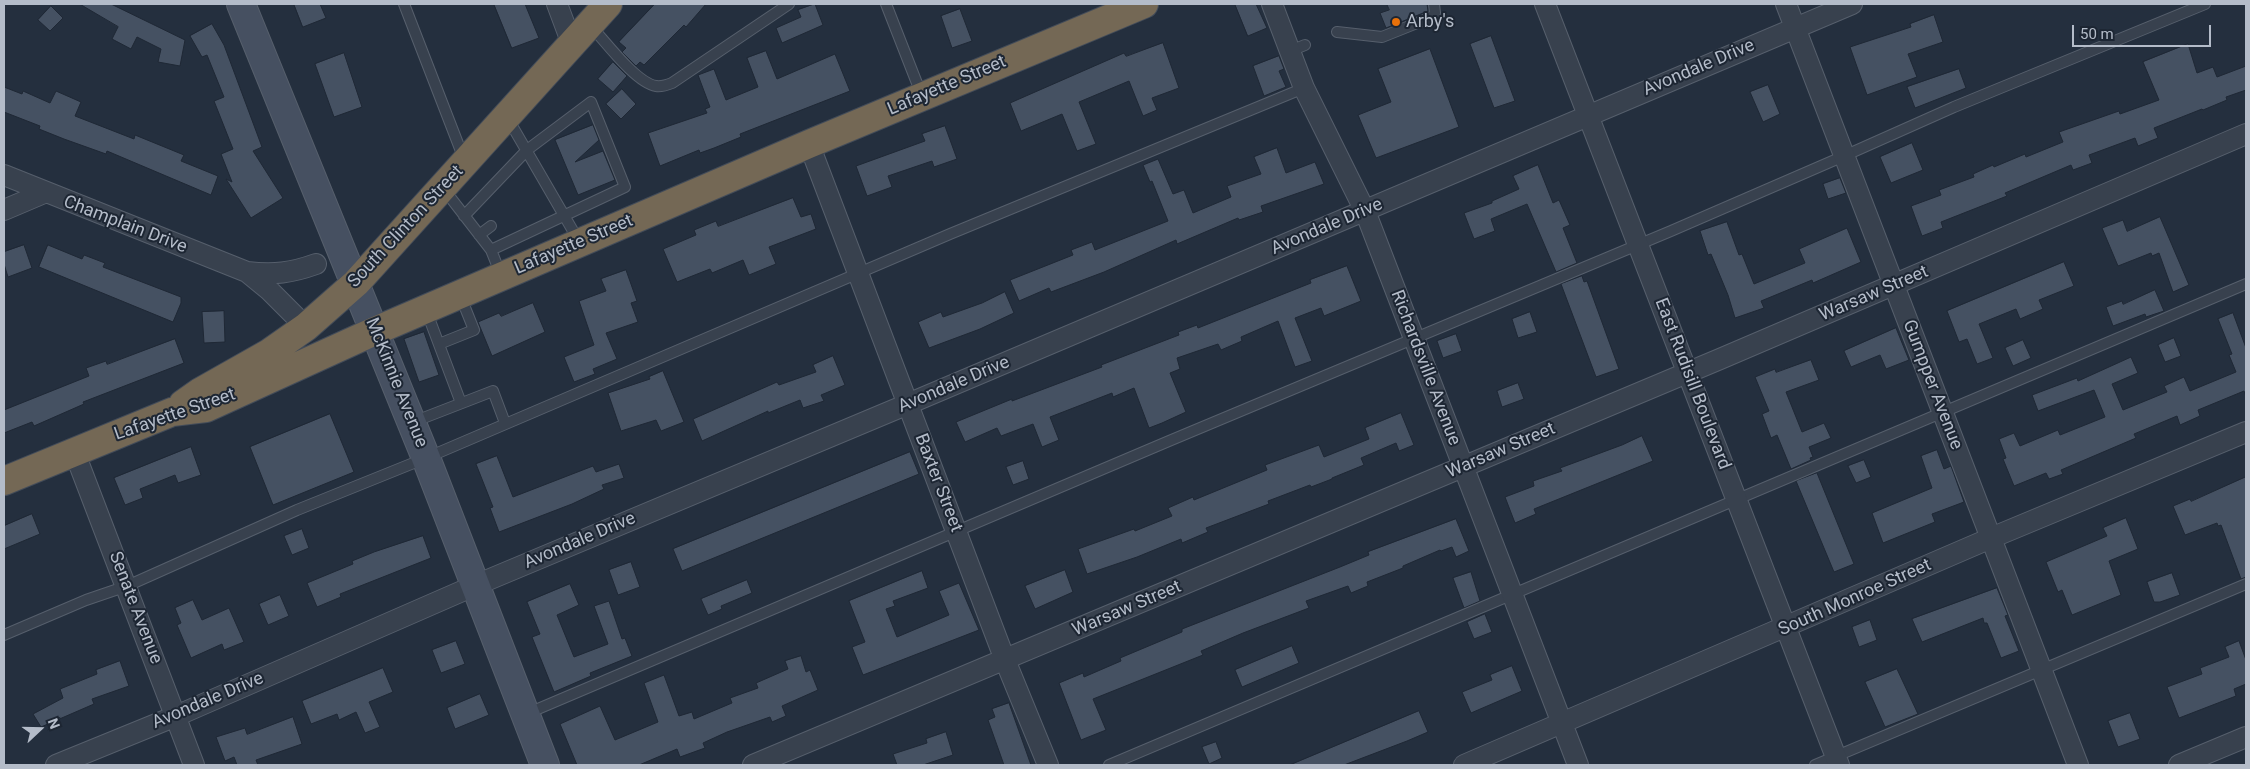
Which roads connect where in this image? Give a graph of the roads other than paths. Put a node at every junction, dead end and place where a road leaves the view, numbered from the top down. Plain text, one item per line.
1 (241, 4) edge
2 (404, 4) edge
3 (557, 4) edge
4 (608, 4) edge
5 (789, 4) edge
6 (886, 4) edge
7 (1144, 4) edge
8 (1272, 4) edge
9 (1434, 4) edge
10 (1545, 4) edge
11 (1786, 4) edge
12 (1852, 4) edge
13 (2205, 4) edge
14 (590, 24) junction
15 (1795, 28) junction
16 (1337, 32) dead end
17 (572, 44) junction
18 (1304, 88) junction
19 (922, 97) junction
20 (507, 116) junction
21 (1587, 116) junction
22 (2246, 134) edge
23 (808, 144) junction
24 (527, 150) junction
25 (1844, 156) junction
26 (466, 162) junction
27 (4, 175) edge
28 (442, 187) junction
29 (44, 193) junction
30 (4, 210) edge
31 (1365, 211) junction
32 (464, 216) junction
33 (564, 216) junction
34 (491, 226) dead end
35 (479, 235) junction
36 (580, 243) junction
37 (1638, 244) junction
38 (491, 250) junction
39 (316, 264) dead end
40 (248, 272) junction
41 (858, 274) junction
42 (502, 276) junction
43 (356, 283) junction
44 (2246, 284) edge
45 (1894, 286) junction
46 (460, 294) junction
47 (426, 309) junction
48 (306, 327) junction
49 (375, 331) junction
50 (1413, 339) junction
51 (439, 344) junction
52 (1688, 373) junction
53 (461, 403) junction
54 (908, 404) junction
55 (172, 412) junction
56 (1942, 412) junction
57 (412, 422) junction
58 (505, 423) junction
59 (2246, 432) edge
60 (74, 451) junction
61 (426, 458) junction
62 (1463, 467) junction
63 (4, 481) edge
64 (1736, 501) junction
65 (956, 530) junction
66 (1991, 538) junction
67 (2246, 584) edge
68 (476, 585) junction
69 (127, 586) junction
70 (1513, 596) junction
71 (1787, 628) junction
72 (4, 636) edge
73 (1005, 660) junction
74 (2042, 670) junction
75 (525, 714) junction
76 (176, 716) junction
77 (1562, 724) junction
78 (2246, 737) edge
79 (1837, 761) edge
80 (56, 765) edge
81 (194, 765) edge
82 (545, 765) edge
83 (753, 765) edge
84 (1048, 765) edge
85 (1110, 765) edge
86 (1464, 765) edge
87 (1578, 765) edge
88 (1816, 765) edge
89 (2078, 765) edge
90 (2179, 765) edge

1 - 43 street, McKinnie Avenue
2 - 26 lane
3 - 17 street
4 - 14 highway, South Clinton Street
5 - 14 lane
6 - 19 lane
7 - 19 highway, Lafayette Street
8 - 18 street, Richardsville Avenue
9 - 16 lane
10 - 21 street, East Rudisill Boulevard
11 - 15 street, Gumpper Avenue
12 - 15 street, Avondale Drive
13 - 25 lane
14 - 17 highway, South Clinton Street
15 - 21 street, Avondale Drive
15 - 25 street, Gumpper Avenue
17 - 20 highway, South Clinton Street
18 - 31 street, Richardsville Avenue
18 - 41 lane
19 - 23 highway, Lafayette Street
20 - 24 lane
20 - 26 highway, South Clinton Street
21 - 31 street, Avondale Drive
21 - 37 street, East Rudisill Boulevard
22 - 45 street, Warsaw Street
23 - 36 highway, Lafayette Street
23 - 41 street, Baxter Street
24 - 32 lane
24 - 33 lane
24 - 33 lane
25 - 37 lane
25 - 45 street, Gumpper Avenue
26 - 28 highway, South Clinton Street
27 - 29 street, Champlain Drive
28 - 32 lane
28 - 43 highway, South Clinton Street
29 - 30 street
29 - 40 street, Champlain Drive
31 - 50 street, Richardsville Avenue
31 - 54 street, Avondale Drive
32 - 35 lane
33 - 36 lane
33 - 38 lane
34 - 35 lane
35 - 38 lane
36 - 42 highway, Lafayette Street
37 - 50 lane
37 - 52 street, East Rudisill Boulevard
38 - 42 lane
39 - 40 street, Champlain Drive
40 - 48 street, Champlain Drive
41 - 54 street, Baxter Street
41 - 58 lane
42 - 46 highway, Lafayette Street
43 - 48 highway, South Clinton Street
43 - 49 street, McKinnie Avenue
44 - 56 lane
45 - 52 street, Warsaw Street
45 - 56 street, Gumpper Avenue
46 - 47 highway, Lafayette Street
46 - 51 lane
47 - 49 highway, Lafayette Street
47 - 51 lane
48 - 55 highway, South Clinton Street
49 - 55 highway, Lafayette Street
49 - 57 street, McKinnie Avenue
50 - 62 street, Richardsville Avenue
50 - 65 lane
51 - 53 lane
52 - 62 street, Warsaw Street
52 - 64 street, East Rudisill Boulevard
53 - 57 lane
53 - 58 lane
54 - 65 street, Baxter Street
54 - 68 street, Avondale Drive
55 - 60 highway, Lafayette Street
56 - 64 lane
56 - 66 street, Gumpper Avenue
57 - 61 street, McKinnie Avenue
58 - 61 lane
59 - 66 street, South Monroe Street
60 - 63 highway, Lafayette Street
60 - 69 street, Senate Avenue
61 - 68 street, McKinnie Avenue
61 - 69 lane
62 - 70 street, Richardsville Avenue
62 - 73 street, Warsaw Street
64 - 70 lane
64 - 71 street, East Rudisill Boulevard
65 - 73 street, Baxter Street
65 - 75 lane
66 - 71 street, South Monroe Street
66 - 74 street, Gumpper Avenue
67 - 74 lane
68 - 75 street, McKinnie Avenue
68 - 76 street, Avondale Drive
69 - 72 lane
69 - 76 street, Senate Avenue
70 - 77 street, Richardsville Avenue
70 - 85 lane
71 - 77 street, South Monroe Street
71 - 79 street, East Rudisill Boulevard
73 - 83 street, Warsaw Street
73 - 84 street, Baxter Street
74 - 79 lane
74 - 89 street, Gumpper Avenue
75 - 82 street, McKinnie Avenue
76 - 80 street, Avondale Drive
76 - 81 street, Senate Avenue
77 - 86 street, South Monroe Street
77 - 87 street, Richardsville Avenue
78 - 90 street
79 - 88 lane

